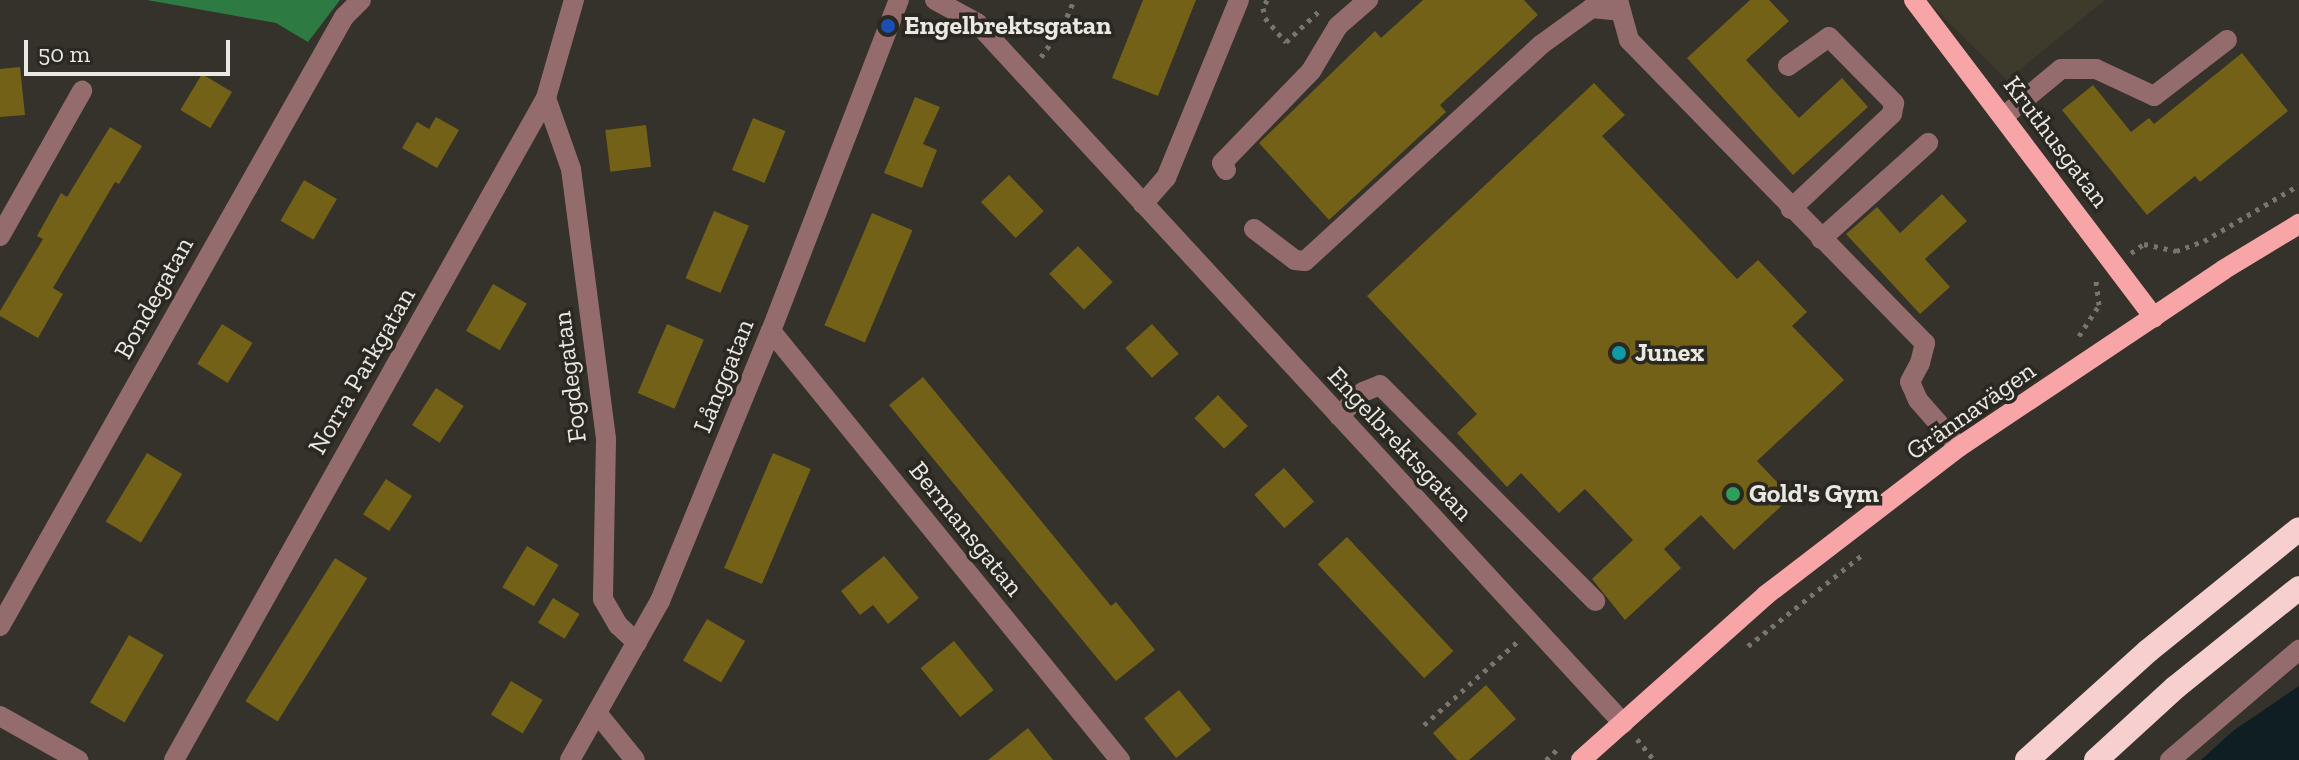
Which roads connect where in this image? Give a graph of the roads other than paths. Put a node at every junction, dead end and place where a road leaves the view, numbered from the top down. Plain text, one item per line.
1 (361, 0) edge
2 (574, 0) edge
3 (899, 0) edge
4 (935, 0) edge
5 (1239, 0) edge
6 (1368, 0) edge
7 (1914, 0) edge
8 (1619, 6) edge
9 (2227, 40) dead end
10 (1788, 66) dead end
11 (82, 91) dead end
12 (546, 98) junction
13 (2003, 117) junction
14 (1928, 143) dead end
15 (1226, 170) dead end
16 (1143, 204) junction
17 (1791, 209) junction
18 (2299, 224) edge
19 (1254, 229) dead end
20 (0, 236) edge
21 (1821, 239) junction
22 (2154, 317) junction
23 (771, 331) junction
24 (1339, 416) junction
25 (1959, 447) junction
26 (2299, 529) edge
27 (2299, 588) edge
28 (1595, 601) dead end
29 (0, 626) edge
30 (637, 643) junction
31 (2299, 650) edge
32 (597, 713) junction
33 (0, 716) edge
34 (1623, 723) junction
35 (78, 760) edge
36 (174, 760) edge
37 (570, 760) edge
38 (635, 760) edge
39 (1120, 760) edge
40 (1581, 760) edge
41 (2027, 760) edge
42 (2096, 760) edge
43 (2170, 760) edge

1 - 29 street, Bondegatan
2 - 12 street, Norra Parkgatan
3 - 23 street, Långgatan
4 - 16 street, Engelbrektsgatan
5 - 16 street
6 - 15 street
7 - 13 main road, Kruthusgatan
8 - 17 street
8 - 19 street
9 - 13 street
10 - 17 street
11 - 20 street
12 - 30 street, Fogdegatan
12 - 36 street, Norra Parkgatan
13 - 22 main road, Kruthusgatan
14 - 21 street
16 - 24 street, Engelbrektsgatan
17 - 21 street
18 - 22 main road, Grännavägen
21 - 25 street
22 - 25 main road, Grännavägen
23 - 30 street, Långgatan
23 - 39 street, Bermansgatan
24 - 28 street
24 - 34 street, Engelbrektsgatan
25 - 34 main road, Grännavägen
26 - 41 highway
27 - 42 highway
30 - 32 street, Långgatan
31 - 43 street
32 - 37 street, Långgatan
32 - 38 street
33 - 35 street
34 - 40 main road, Grännavägen

